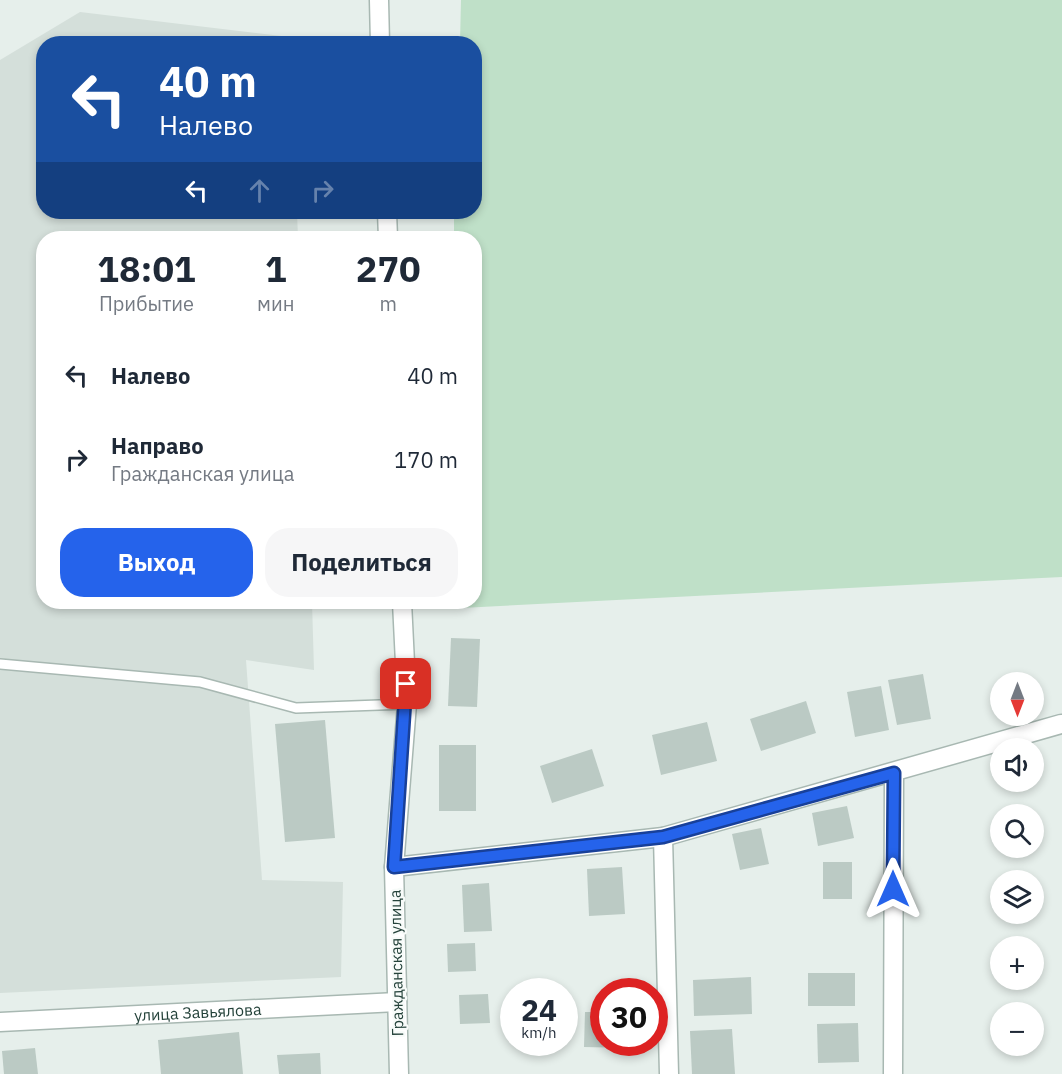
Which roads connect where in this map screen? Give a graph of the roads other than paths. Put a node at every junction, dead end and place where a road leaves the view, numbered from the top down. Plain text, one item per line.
1 (379, 0) edge
2 (380, 36) edge
3 (402, 609) edge
4 (0, 664) edge
5 (406, 704) junction
6 (1060, 724) dead end
7 (894, 773) junction
8 (663, 837) junction
9 (394, 867) junction
10 (397, 1002) junction
11 (0, 1023) edge
12 (399, 1074) edge
13 (669, 1074) edge
14 (893, 1074) edge

1 - 2 street
3 - 5 street, Гражданская улица
4 - 5 lane
5 - 9 street, Гражданская улица
6 - 7 street
7 - 8 street
7 - 14 street
8 - 9 street
8 - 13 street
9 - 10 street, Гражданская улица
10 - 11 street, улица Завьялова
10 - 12 street, Гражданская улица

